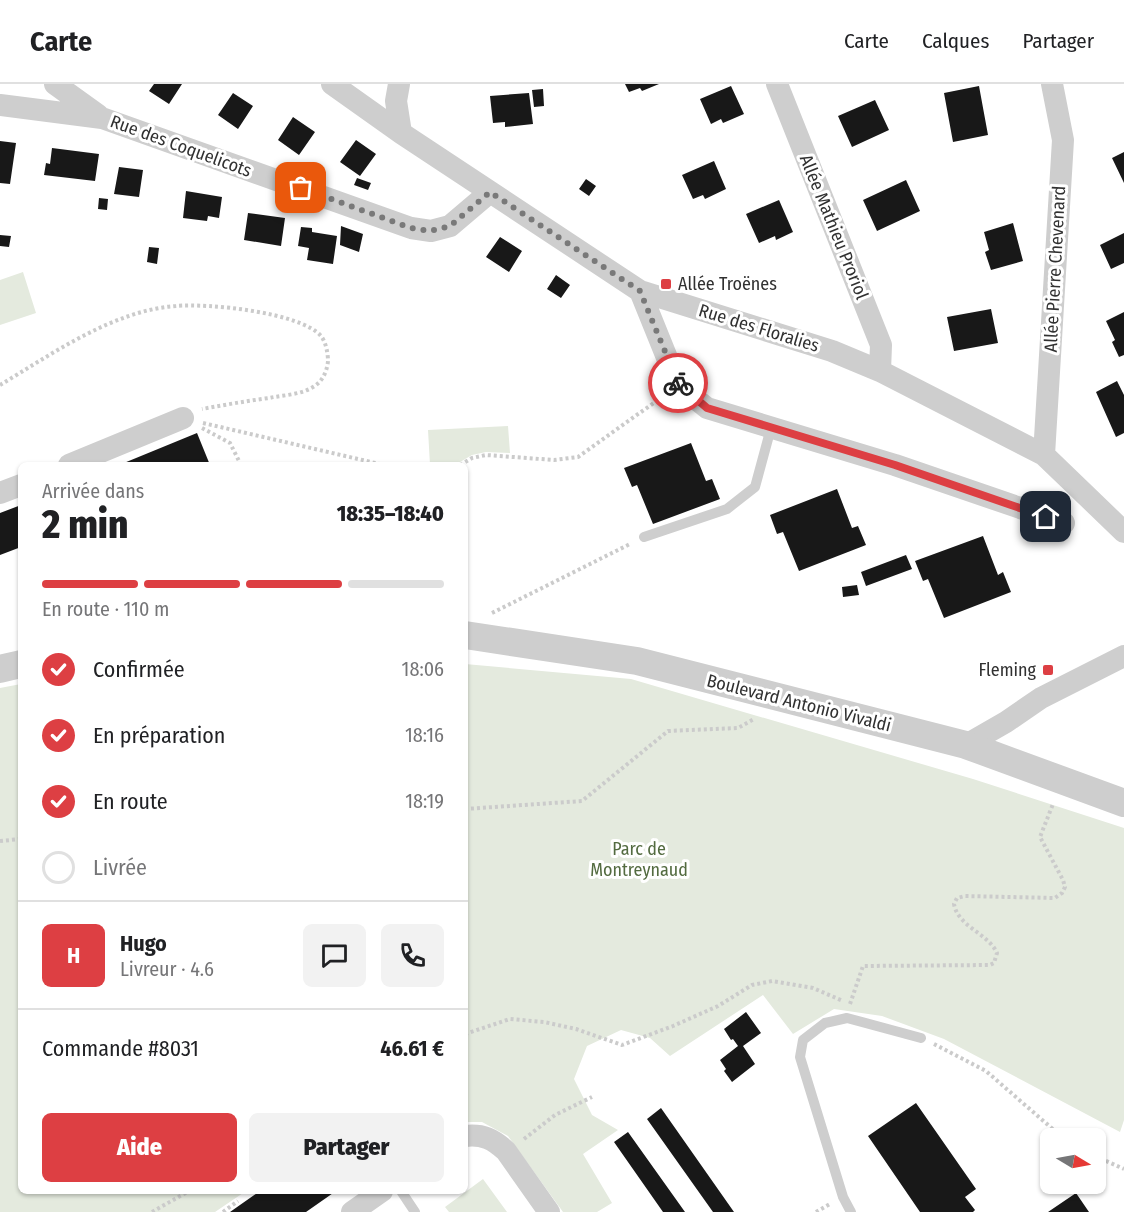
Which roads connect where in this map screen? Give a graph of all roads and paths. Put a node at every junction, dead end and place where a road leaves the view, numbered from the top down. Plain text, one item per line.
1 (55, 84) edge
2 (332, 84) edge
3 (399, 84) edge
4 (777, 84) edge
5 (1052, 84) edge
6 (0, 105) edge
7 (102, 118) junction
8 (401, 133) junction
9 (490, 192) junction
10 (640, 291) junction
11 (880, 371) junction
12 (0, 385) edge
13 (678, 385) junction
14 (183, 418) junction
15 (771, 428) junction
16 (1044, 454) junction
17 (76, 462) edge
18 (240, 462) edge
19 (371, 462) edge
20 (465, 462) edge
21 (18, 486) edge
22 (0, 493) edge
23 (1064, 523) dead end
24 (1124, 532) edge
25 (644, 537) joint
26 (476, 626) edge
27 (1124, 656) edge
28 (18, 665) edge
29 (0, 669) edge
30 (786, 699) junction
31 (966, 745) junction
32 (1124, 803) edge
33 (468, 809) edge
34 (1050, 813) dead end
35 (18, 839) edge
36 (0, 841) edge
37 (468, 1033) edge
38 (921, 1038) joint
39 (592, 1097) dead end
40 (1052, 1128) edge
41 (468, 1136) edge
42 (506, 1151) junction
43 (1106, 1161) edge
44 (1124, 1168) edge
45 (184, 1194) edge
46 (378, 1194) edge
47 (403, 1194) edge
48 (238, 1201) dead end
49 (152, 1212) edge
50 (223, 1212) edge
51 (352, 1212) edge
52 (415, 1212) edge
53 (549, 1212) edge
54 (851, 1212) edge

1 - 7 street, Rue des Coquelicots
2 - 8 street, Rue des Floralies
3 - 8 street
4 - 11 street, Allée Mathieu Proriol
5 - 16 street, Allée Pierre Chevenard
6 - 7 street, Rue des Coquelicots
7 - 9 street, Rue des Coquelicots
8 - 9 street, Rue des Floralies
9 - 10 street, Rue des Floralies
10 - 11 street, Rue des Floralies
10 - 13 street
11 - 16 street, Rue des Floralies
12 - 14 path
13 - 15 street
13 - 20 path
14 - 17 street
14 - 18 path
14 - 19 path
15 - 23 street
15 - 25 lane
16 - 24 street, Rue des Floralies
21 - 22 street
25 - 26 path
26 - 30 street, Boulevard Antonio Vivaldi
27 - 31 street
28 - 29 street
30 - 31 street, Boulevard Antonio Vivaldi
30 - 33 path
31 - 32 street, Boulevard Antonio Vivaldi
34 - 37 path
35 - 36 path
38 - 40 path
38 - 54 lane
39 - 42 path
41 - 42 street
42 - 53 street
43 - 44 path
45 - 49 path
46 - 51 street
47 - 52 lane
48 - 50 path

